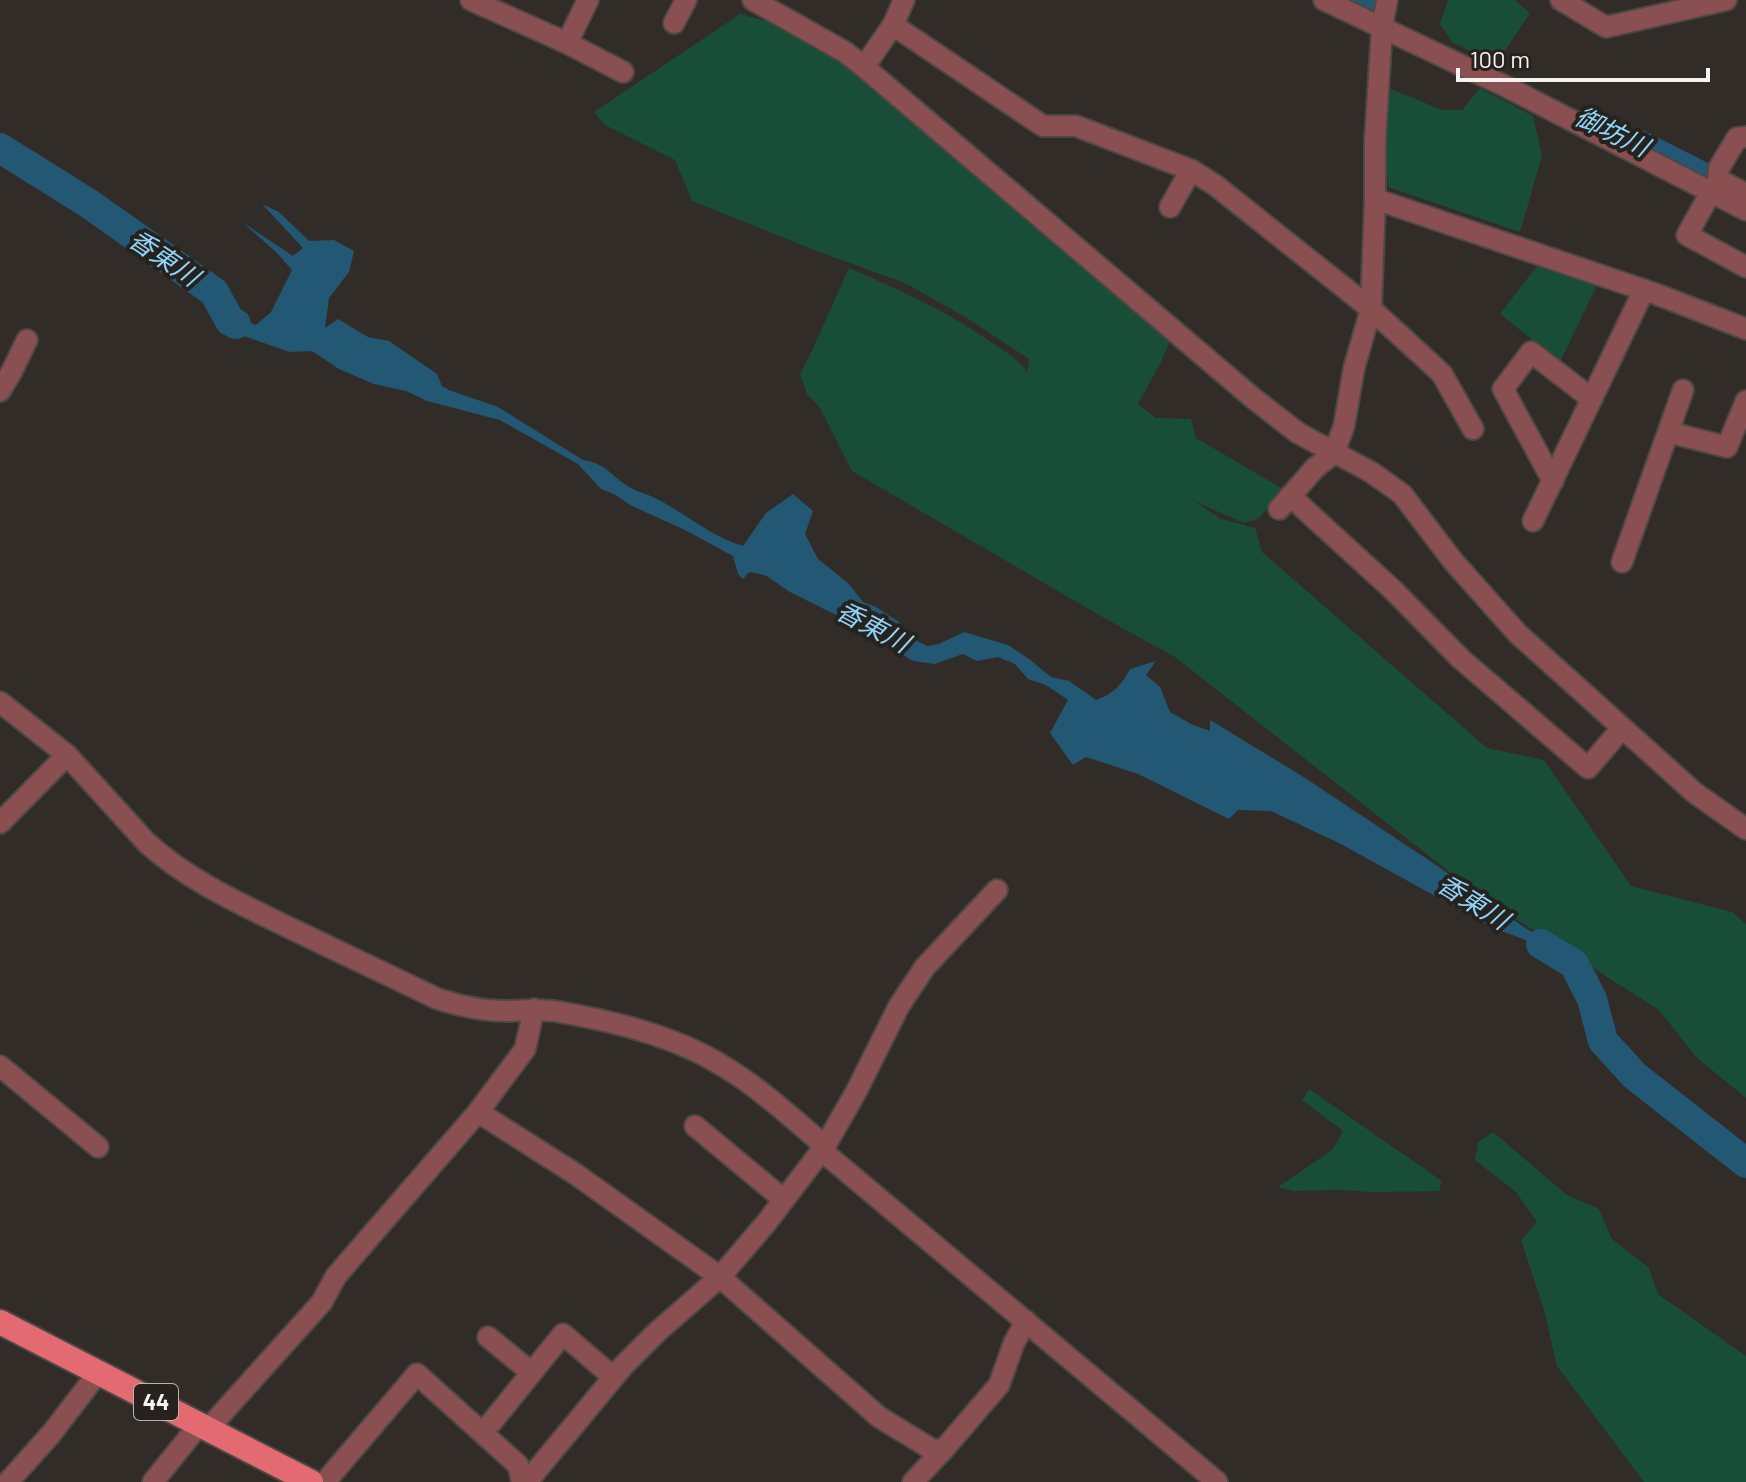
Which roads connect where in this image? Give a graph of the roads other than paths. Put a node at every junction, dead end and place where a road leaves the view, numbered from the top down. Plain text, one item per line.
1 (588, 0) edge
2 (686, 0) edge
3 (753, 0) edge
4 (904, 0) edge
5 (1324, 0) edge
6 (1561, 0) edge
7 (1726, 0) edge
8 (1390, 1) edge
9 (482, 2) edge
10 (674, 23) dead end
11 (893, 25) junction
12 (1382, 28) junction
13 (567, 43) junction
14 (864, 67) junction
15 (623, 72) dead end
16 (1746, 137) edge
17 (1191, 170) junction
18 (1711, 192) junction
19 (1746, 194) edge
20 (1375, 199) junction
21 (1170, 207) dead end
22 (1746, 210) edge
23 (1746, 267) edge
24 (1644, 290) junction
25 (1371, 309) junction
26 (1746, 329) edge
27 (27, 340) dead end
28 (1683, 390) dead end
29 (0, 391) edge
30 (1592, 399) junction
31 (1746, 401) edge
32 (1473, 429) dead end
33 (1668, 432) junction
34 (1334, 453) junction
35 (1553, 481) junction
36 (1533, 521) dead end
37 (1622, 562) dead end
38 (0, 702) edge
39 (1622, 728) junction
40 (67, 755) junction
41 (0, 823) edge
42 (1746, 829) edge
43 (997, 890) dead end
44 (534, 1009) junction
45 (0, 1066) edge
46 (478, 1112) junction
47 (695, 1126) dead end
48 (98, 1147) dead end
49 (823, 1148) junction
50 (783, 1199) junction
51 (720, 1277) junction
52 (1026, 1321) junction
53 (0, 1322) edge
54 (488, 1337) dead end
55 (531, 1372) junction
56 (98, 1373) junction
57 (613, 1377) junction
58 (491, 1423) dead end
59 (204, 1427) junction
60 (944, 1449) junction
61 (8, 1482) edge
62 (153, 1482) edge
63 (311, 1482) edge
64 (325, 1482) edge
65 (524, 1482) edge
66 (913, 1482) edge
67 (1217, 1482) edge

1 - 13 street
2 - 10 street
3 - 14 street
4 - 11 street
5 - 12 street
6 - 7 street
8 - 12 street
9 - 13 street
11 - 14 street
11 - 17 street
12 - 18 street
12 - 20 street
13 - 15 street
14 - 34 street
16 - 19 street
17 - 21 street
17 - 25 street
18 - 22 street
18 - 23 street
20 - 24 street
20 - 25 street
24 - 26 street
24 - 30 street
25 - 32 street
25 - 34 street
27 - 29 street
28 - 33 street
30 - 35 street
30 - 35 street
31 - 33 street
33 - 37 street
34 - 39 street
34 - 39 street
35 - 36 street
38 - 40 street
39 - 42 street
40 - 41 street
40 - 44 street
43 - 49 street
44 - 46 street
44 - 49 street
45 - 48 street
46 - 51 street
46 - 59 street
47 - 50 street
49 - 50 street
49 - 52 street
50 - 51 street
51 - 57 street
51 - 60 street
52 - 60 street
52 - 67 street
53 - 56 main road, 44
54 - 55 street
55 - 57 street
55 - 58 street
56 - 59 main road, 44
56 - 61 street
57 - 65 street
59 - 62 street
59 - 63 main road, 44
60 - 66 street
64 - 65 street

